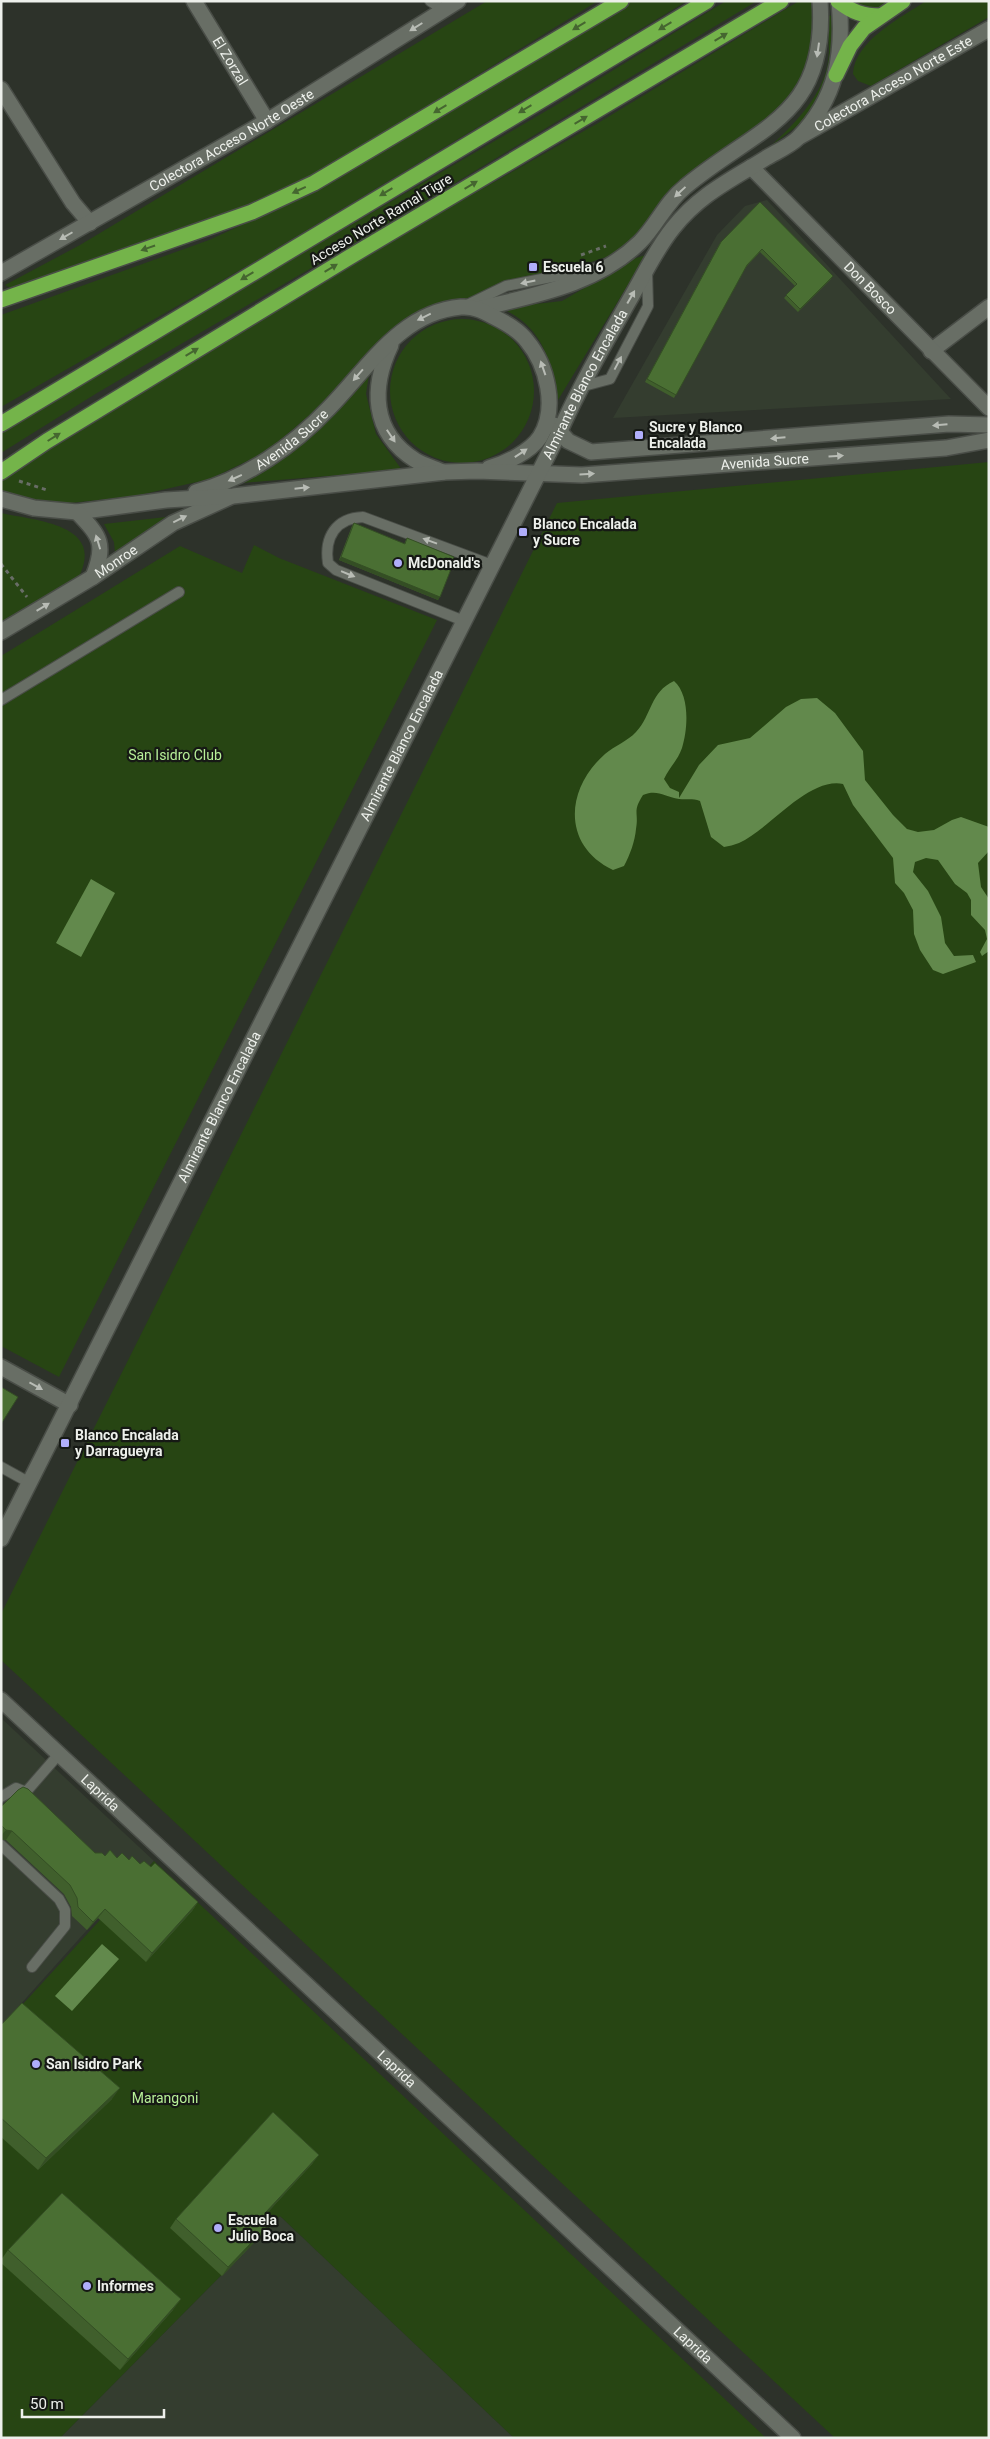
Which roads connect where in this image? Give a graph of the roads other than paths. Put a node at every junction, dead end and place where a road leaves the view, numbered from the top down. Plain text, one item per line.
1 (194, 1) edge
2 (430, 1) edge
3 (458, 1) edge
4 (621, 1) edge
5 (707, 1) edge
6 (781, 1) edge
7 (820, 1) edge
8 (838, 1) edge
9 (903, 1) edge
10 (444, 10) junction
11 (880, 16) junction
12 (989, 29) edge
13 (836, 75) junction
14 (1, 88) edge
15 (267, 122) junction
16 (798, 138) junction
17 (751, 168) junction
18 (90, 223) junction
19 (610, 265) junction
20 (647, 270) junction
21 (1, 273) edge
22 (1, 300) edge
23 (462, 307) junction
24 (989, 307) edge
25 (478, 309) junction
26 (393, 340) junction
27 (930, 351) junction
28 (580, 387) junction
29 (989, 408) edge
30 (1, 424) edge
31 (553, 424) junction
32 (989, 425) edge
33 (989, 440) edge
34 (8, 471) edge
35 (477, 471) junction
36 (445, 472) junction
37 (538, 473) junction
38 (233, 496) junction
39 (1, 499) edge
40 (166, 500) junction
41 (77, 512) junction
42 (492, 565) junction
43 (92, 577) junction
44 (179, 592) dead end
45 (464, 621) junction
46 (1, 632) edge
47 (1, 700) edge
48 (1, 1367) edge
49 (70, 1405) junction
50 (1, 1466) edge
51 (30, 1483) junction
52 (1, 1539) edge
53 (1, 1700) edge
54 (60, 1754) junction
55 (1, 1797) edge
56 (1, 1845) edge
57 (32, 1967) dead end
58 (793, 2438) edge

1 - 15 main road, El Zorzal
2 - 10 lane
3 - 10 main road, Colectora Acceso Norte Oeste
4 -> 22 highway
5 -> 30 highway, Acceso Norte Ramal Tigre
34 -> 6 highway, Acceso Norte Ramal Tigre
7 -> 19 main road
8 - 11 highway
8 - 13 main road, Almirante Blanco Encalada
9 - 11 highway
10 -> 15 main road, Colectora Acceso Norte Oeste
11 - 13 highway
12 - 16 main road, Colectora Acceso Norte Este
13 - 16 main road, Almirante Blanco Encalada
14 - 18 main road
15 - 18 main road, Colectora Acceso Norte Oeste
16 - 17 main road, Almirante Blanco Encalada
17 - 20 main road, Almirante Blanco Encalada
17 - 27 main road, Don Bosco
18 -> 21 main road, Colectora Acceso Norte Oeste
19 -> 23 lane
19 - 25 main road
28 -> 20 main road, Almirante Blanco Encalada
28 -> 20 lane
23 - 25 main road
23 -> 26 main road
24 - 27 main road
31 -> 25 main road
26 -> 36 main road
26 -> 40 main road, Avenida Sucre
27 - 29 main road, Don Bosco
28 - 31 main road, Almirante Blanco Encalada
32 -> 31 main road, Avenida Sucre
35 -> 31 main road
31 - 37 main road, Almirante Blanco Encalada
37 -> 33 main road, Avenida Sucre
35 - 36 main road
35 - 37 main road, Avenida Sucre
38 -> 36 main road, Avenida Sucre
37 - 42 main road, Almirante Blanco Encalada
38 - 40 main road, Avenida Sucre
43 -> 38 main road, Monroe
39 - 41 main road, Avenida Sucre
40 - 41 main road, Avenida Sucre
43 -> 41 main road
42 - 45 main road, Almirante Blanco Encalada
42 -> 45 lane
46 -> 43 main road, Monroe
44 - 47 lane
45 - 49 main road, Almirante Blanco Encalada
48 -> 49 main road
49 - 51 main road, Almirante Blanco Encalada
50 - 51 lane
51 - 52 main road, Almirante Blanco Encalada
53 - 54 main road, Laprida
54 - 55 lane
54 - 58 main road, Laprida
56 - 57 lane

